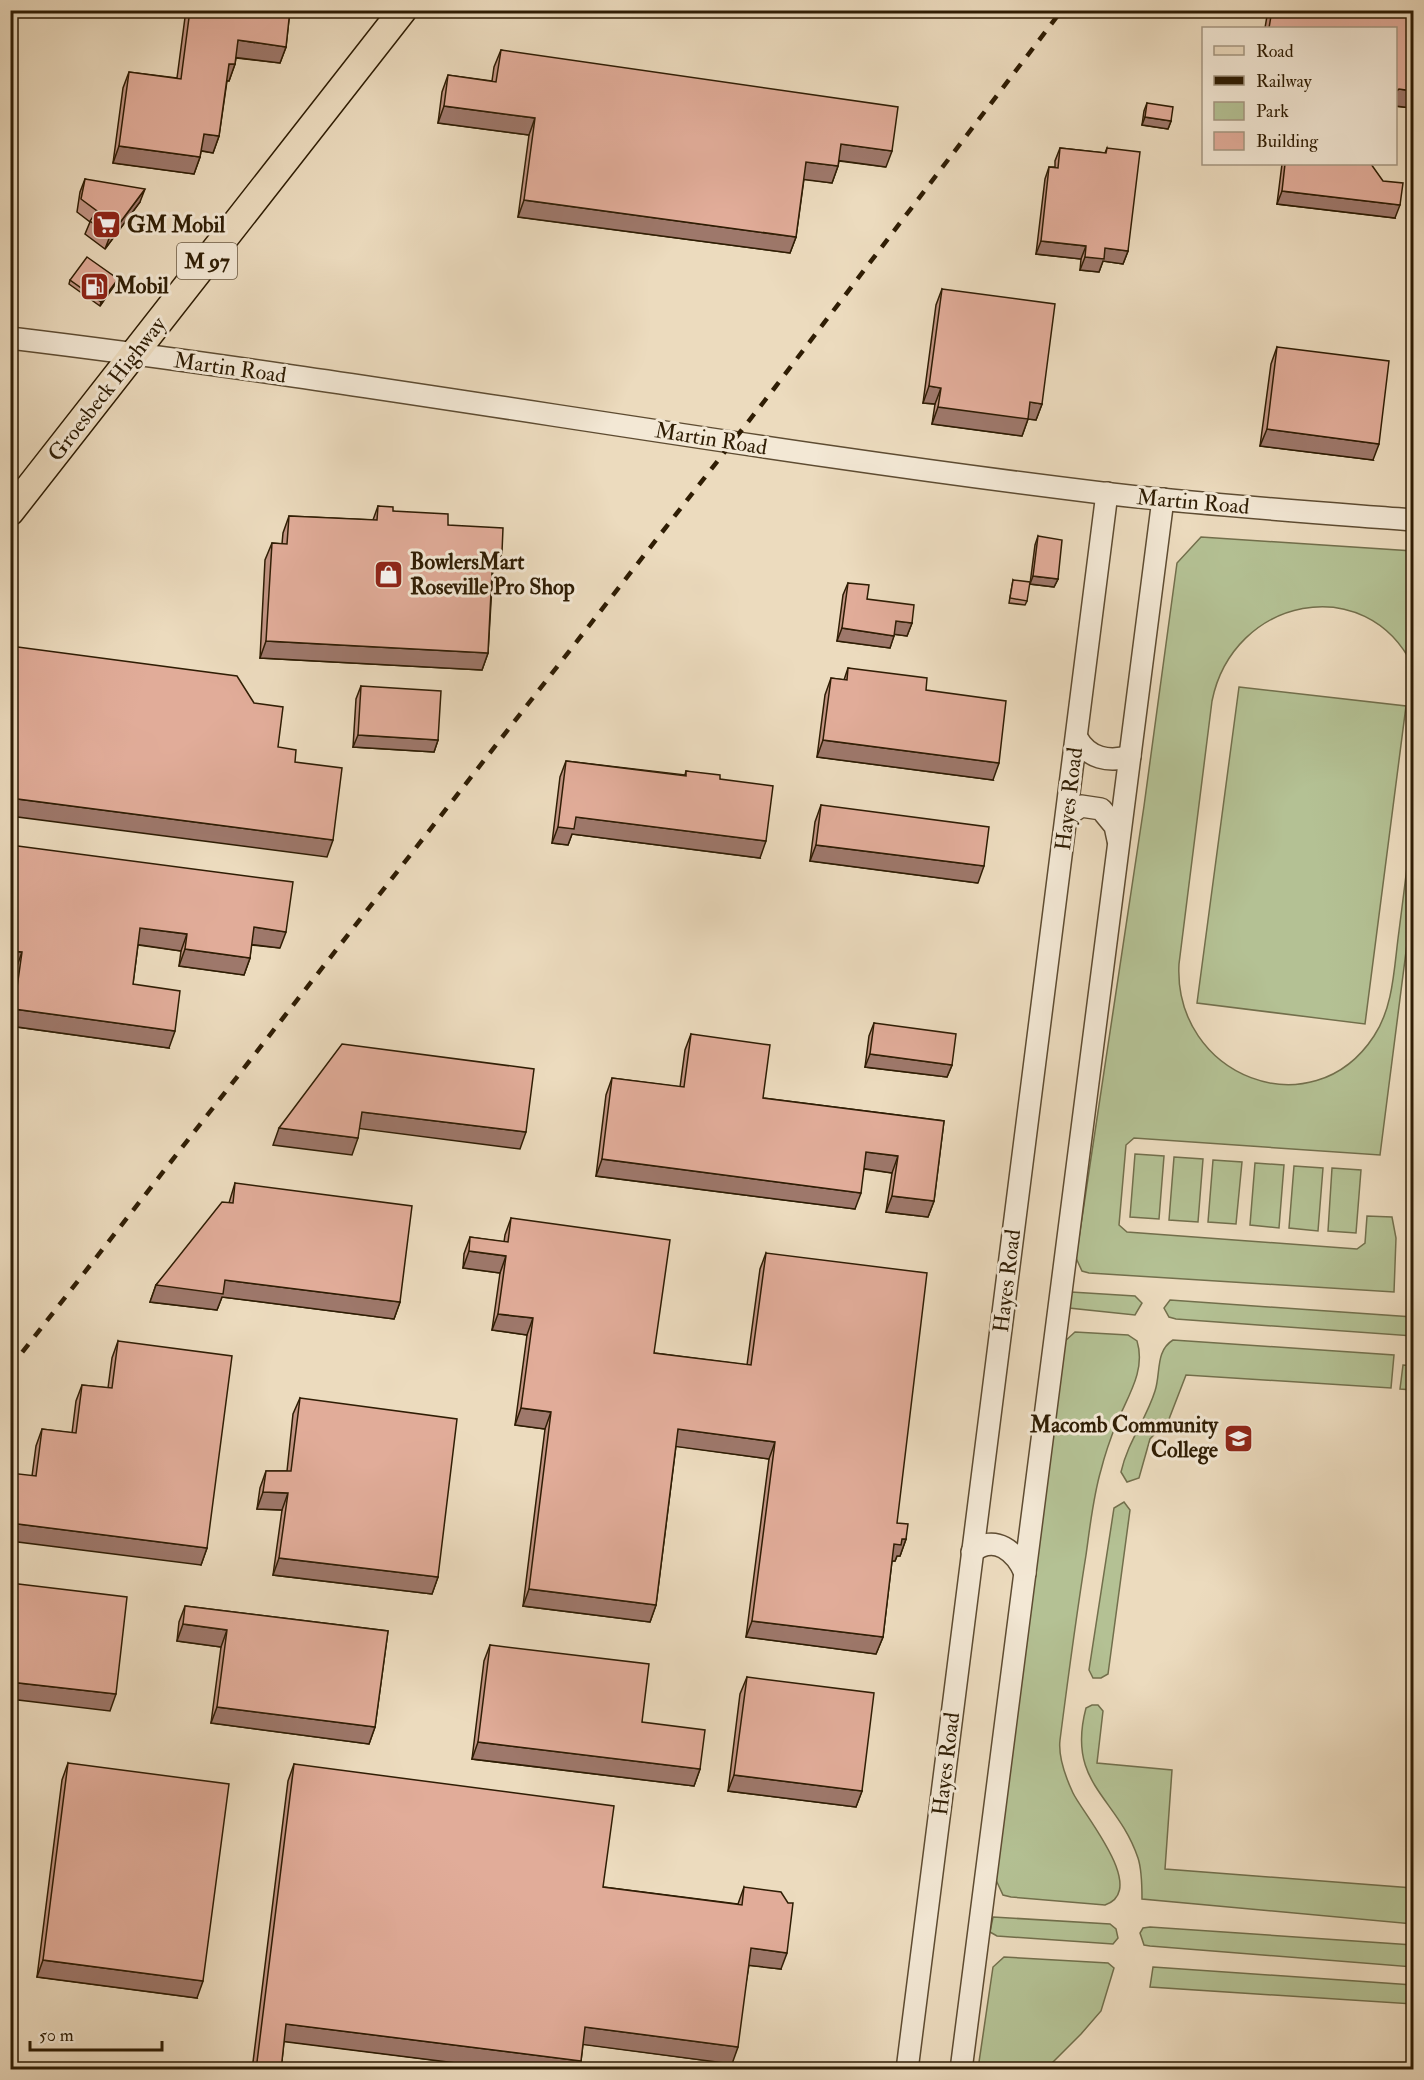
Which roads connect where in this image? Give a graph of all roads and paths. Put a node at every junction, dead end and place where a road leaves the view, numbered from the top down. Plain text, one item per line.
1 (403, 10) edge
2 (10, 338) edge
3 (133, 355) junction
4 (1107, 493) junction
5 (1163, 499) junction
6 (10, 512) edge
7 (1413, 520) edge
8 (1077, 738) junction
9 (1130, 756) junction
10 (1068, 815) junction
11 (1118, 850) junction
12 (972, 1552) junction
13 (1025, 1573) junction
14 (907, 2070) edge
15 (961, 2070) edge

1 - 3 main road, Groesbeck Highway / M 97
2 - 3 street, Martin Road
3 - 4 street, Martin Road
3 - 6 main road, Groesbeck Highway / M 97
4 - 5 street, Martin Road
4 - 8 street, Hayes Road
5 - 7 street, Martin Road
5 - 9 street
8 - 9 street
8 - 10 street, Hayes Road
9 - 11 street
10 - 11 street
10 - 12 street, Hayes Road
11 - 13 street
12 - 13 street
12 - 14 street, Hayes Road
13 - 15 street

